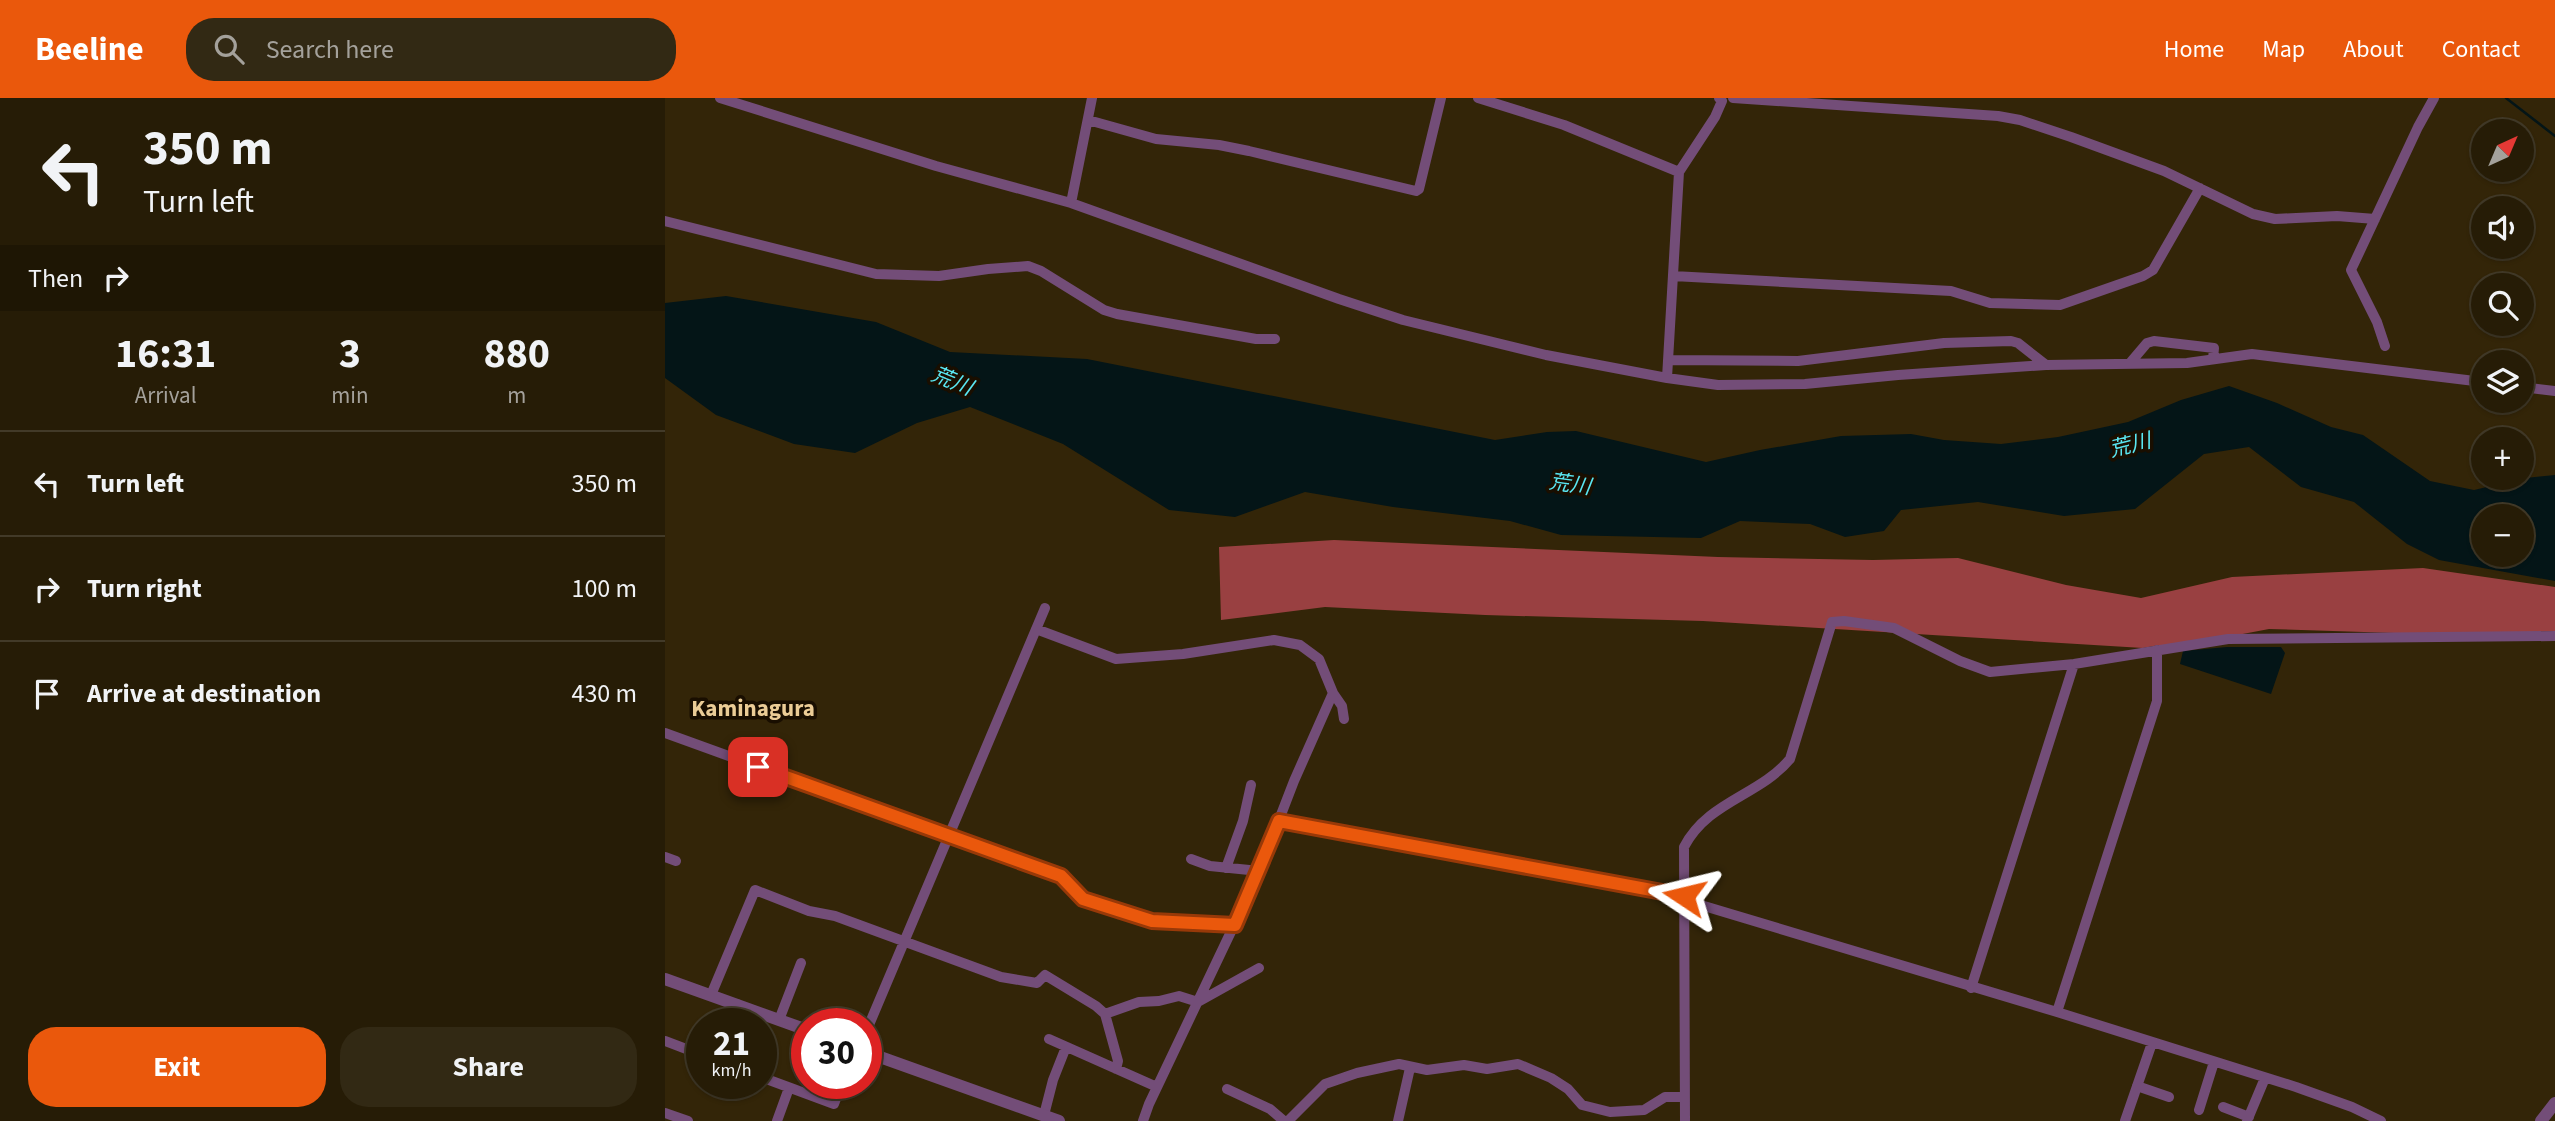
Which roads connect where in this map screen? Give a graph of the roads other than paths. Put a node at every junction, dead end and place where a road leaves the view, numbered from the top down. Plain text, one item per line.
1 (720, 98) edge
2 (1092, 98) edge
3 (1441, 98) edge
4 (1478, 98) edge
5 (2434, 98) edge
6 (1725, 99) edge
7 (1088, 120) junction
8 (1679, 172) junction
9 (2200, 188) junction
10 (1071, 202) junction
11 (2375, 219) junction
12 (667, 220) edge
13 (1673, 276) junction
14 (1275, 339) dead end
15 (2385, 346) dead end
16 (2213, 359) junction
17 (1668, 360) junction
18 (2130, 363) junction
19 (2046, 365) junction
20 (1667, 377) junction
21 (2471, 380) edge
22 (2534, 388) edge
23 (2555, 391) edge
24 (1045, 608) dead end
25 (1036, 629) junction
26 (2555, 636) edge
27 (2157, 650) junction
28 (2074, 664) junction
29 (1333, 693) junction
30 (1343, 719) dead end
31 (665, 733) edge
32 (1251, 785) dead end
33 (1279, 821) junction
34 (949, 836) junction
35 (665, 857) edge
36 (1191, 859) dead end
37 (676, 861) dead end
38 (1226, 868) junction
39 (1259, 871) junction
40 (1684, 898) junction
41 (1235, 925) junction
42 (904, 942) junction
43 (801, 963) dead end
44 (1259, 968) dead end
45 (665, 979) edge
46 (1971, 988) junction
47 (711, 995) junction
48 (1198, 1002) junction
49 (737, 1004) junction
50 (735, 1008) edge
51 (876, 1008) edge
52 (2057, 1012) junction
53 (1105, 1014) junction
54 (779, 1020) junction
55 (791, 1024) edge
56 (1049, 1039) dead end
57 (665, 1041) edge
58 (2152, 1043) junction
59 (1066, 1047) junction
60 (686, 1049) edge
61 (882, 1058) edge
62 (2214, 1062) junction
63 (1410, 1068) junction
64 (1116, 1069) junction
65 (2265, 1078) junction
66 (777, 1083) edge
67 (2137, 1086) junction
68 (1157, 1087) junction
69 (789, 1088) joint
70 (1227, 1089) dead end
71 (1685, 1097) junction
72 (2169, 1097) dead end
73 (820, 1099) edge
74 (836, 1099) edge
75 (2555, 1102) edge
76 (2223, 1107) dead end
77 (2199, 1110) dead end
78 (665, 1113) edge
79 (1044, 1115) junction
80 (2248, 1119) edge
81 (688, 1121) edge
82 (777, 1121) edge
83 (1059, 1121) edge
84 (1143, 1121) edge
85 (1286, 1121) edge
86 (1398, 1121) edge
87 (1685, 1121) edge
88 (2125, 1121) edge
89 (2381, 1121) edge
90 (2541, 1121) edge

1 - 10 street
2 - 7 street
3 - 7 street
4 - 8 street
5 - 11 street
6 - 8 street
6 - 9 street
7 - 10 street
8 - 13 street
9 - 11 street
9 - 13 street
10 - 20 street
11 - 15 street
12 - 14 street
13 - 17 street
16 - 18 street
16 - 18 street
16 - 21 street
17 - 19 street
17 - 20 street
18 - 19 street
19 - 20 street
22 - 23 street
24 - 25 street
25 - 29 street
25 - 34 street
26 - 27 street
27 - 28 street
27 - 52 street
28 - 40 street
28 - 46 street
29 - 30 street
29 - 33 street
31 - 34 street
32 - 38 street
33 - 39 street
33 - 40 street
34 - 41 street
34 - 42 street
35 - 37 street
36 - 38 street
38 - 39 street
39 - 41 street
40 - 46 street
40 - 71 street
41 - 48 street
42 - 47 street
42 - 51 street
42 - 53 street
43 - 54 street
44 - 48 street
45 - 47 street
46 - 52 street
47 - 49 street
48 - 53 street
48 - 68 street
49 - 50 street
49 - 54 street
52 - 58 street
53 - 64 street
54 - 55 street
56 - 59 street
57 - 60 street
58 - 62 street
58 - 67 street
59 - 64 street
59 - 79 street
61 - 79 street
62 - 65 street
62 - 77 street
63 - 71 street
63 - 85 street
63 - 86 street
64 - 68 street
65 - 80 street
65 - 89 street
66 - 69 street
67 - 72 street
67 - 88 street
68 - 84 street
69 - 82 street
70 - 85 street
71 - 87 street
73 - 74 street
75 - 90 street
76 - 80 street
78 - 81 street
79 - 83 street

